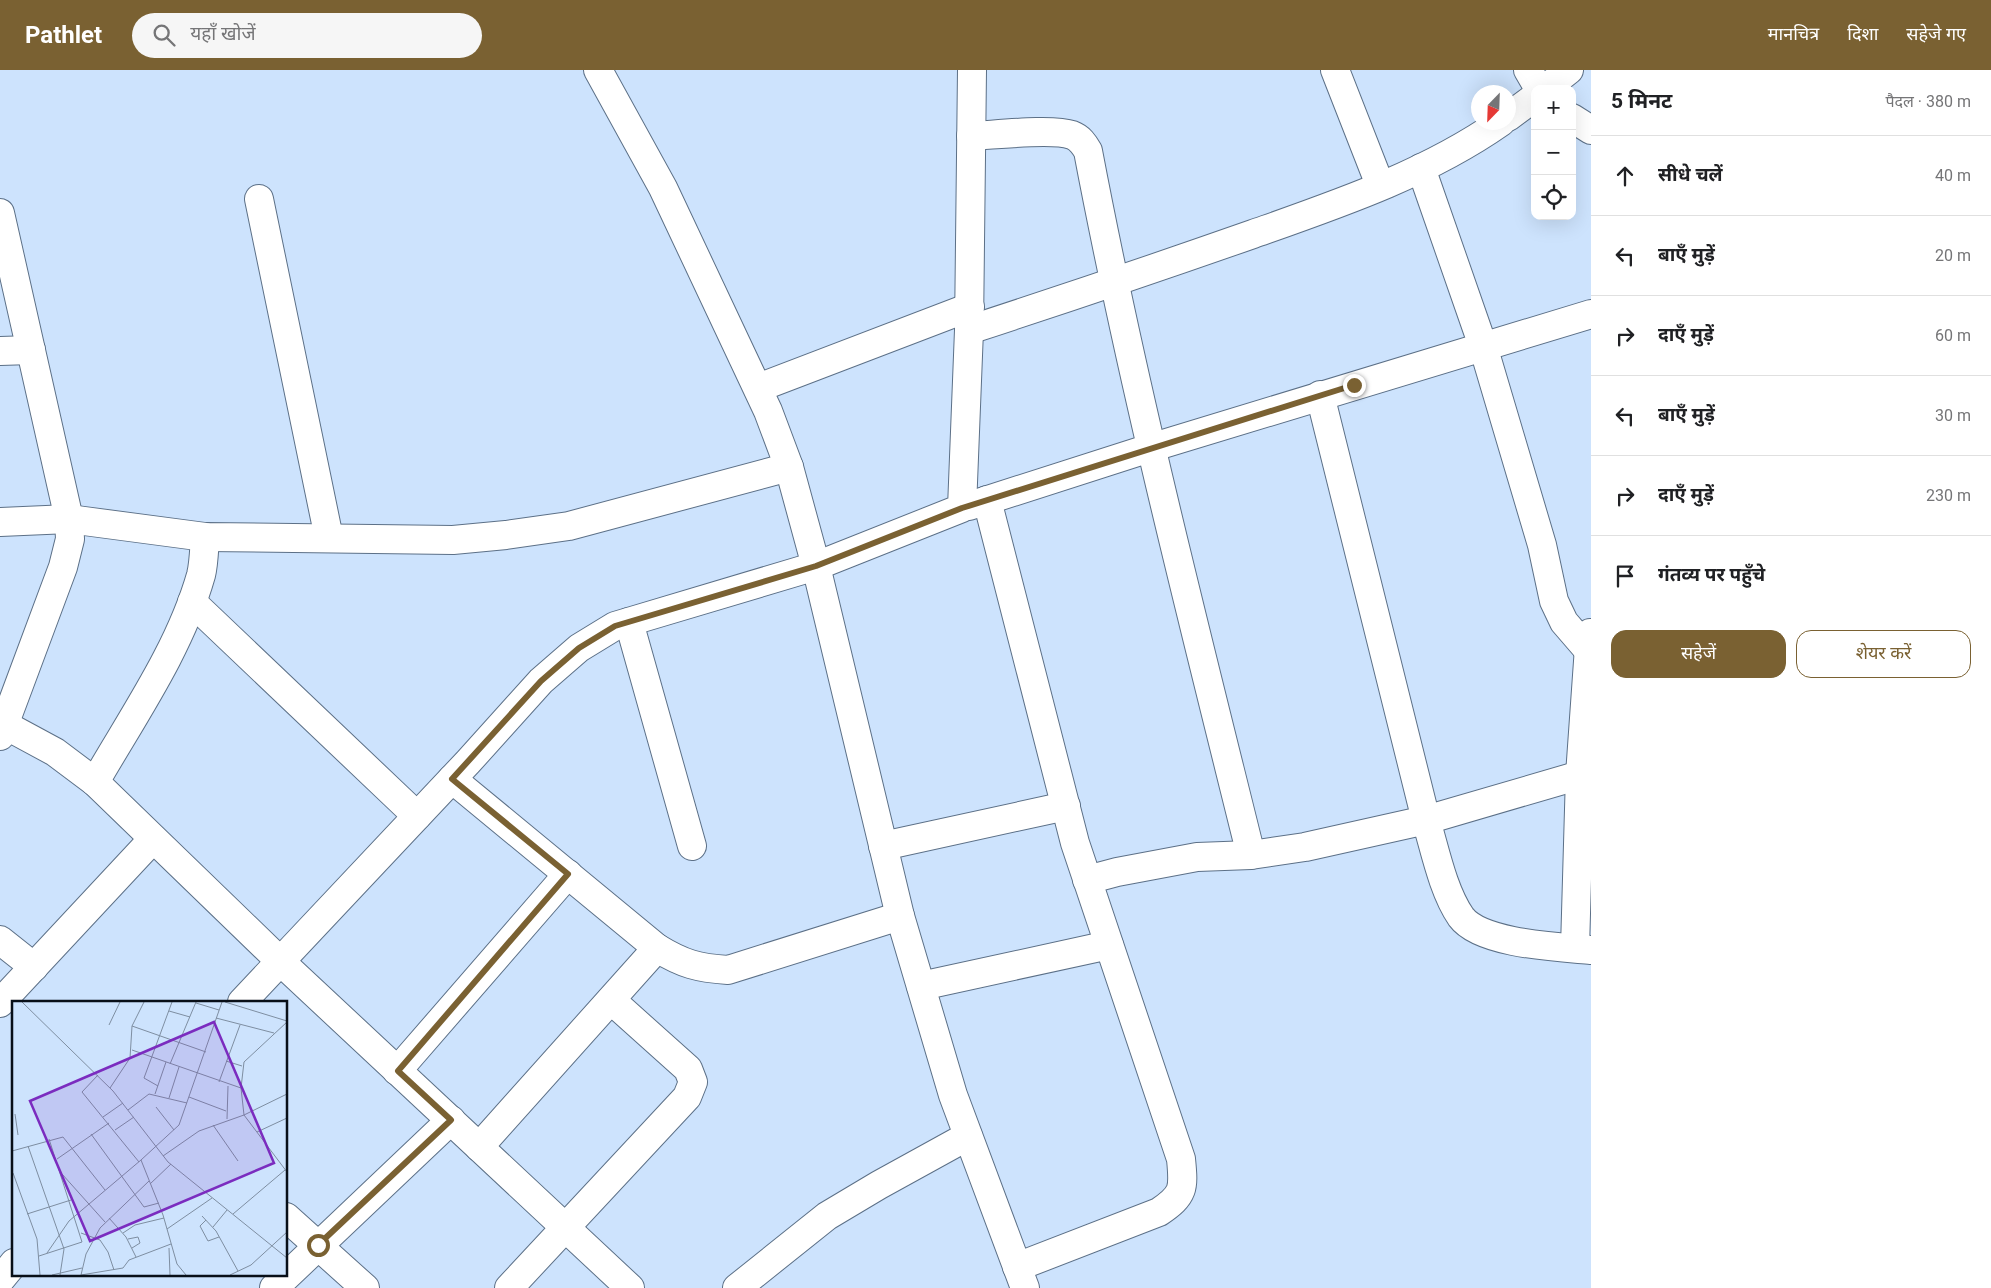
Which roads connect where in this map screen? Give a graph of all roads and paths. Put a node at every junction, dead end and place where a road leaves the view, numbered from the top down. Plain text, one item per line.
1 (598, 70) edge
2 (972, 70) edge
3 (1335, 70) edge
4 (1528, 70) edge
5 (1570, 70) edge
6 (1537, 85) edge
7 (1550, 85) edge
8 (1531, 100) edge
9 (1516, 111) edge
10 (1576, 121) edge
11 (1490, 130) edge
12 (1591, 130) edge
13 (971, 136) junction
14 (1422, 168) junction
15 (1380, 185) junction
16 (259, 199) dead end
17 (0, 213) edge
18 (1114, 284) junction
19 (1591, 314) edge
20 (970, 318) junction
21 (1483, 346) junction
22 (31, 350) junction
23 (0, 351) edge
24 (758, 388) junction
25 (1320, 395) junction
26 (1150, 448) junction
27 (789, 466) junction
28 (975, 504) junction
29 (69, 519) junction
30 (0, 522) edge
31 (205, 537) junction
32 (329, 538) junction
33 (816, 566) junction
34 (192, 602) junction
35 (629, 622) junction
36 (1591, 624) edge
37 (1589, 651) junction
38 (3, 731) edge
39 (1580, 775) junction
40 (452, 779) junction
41 (96, 782) junction
42 (1066, 806) junction
43 (417, 816) junction
44 (1426, 820) junction
45 (153, 839) junction
46 (692, 846) dead end
47 (882, 846) junction
48 (1251, 855) junction
49 (568, 874) junction
50 (1086, 880) junction
51 (900, 916) junction
52 (0, 940) edge
53 (1109, 945) junction
54 (657, 948) junction
55 (1583, 949) edge
56 (280, 961) junction
57 (34, 968) junction
58 (921, 986) junction
59 (611, 1000) junction
60 (243, 1001) edge
61 (0, 1003) edge
62 (398, 1071) junction
63 (451, 1120) junction
64 (968, 1136) junction
65 (479, 1147) junction
66 (288, 1219) edge
67 (564, 1226) junction
68 (318, 1245) junction
69 (12, 1265) edge
70 (288, 1274) edge
71 (286, 1276) edge
72 (1021, 1277) edge
73 (0, 1280) edge
74 (274, 1288) edge
75 (365, 1288) edge
76 (509, 1288) edge
77 (630, 1288) edge
78 (736, 1288) edge

1 - 24 street
2 - 13 street
3 - 15 street
4 - 6 street
5 - 7 street
8 - 9 street
10 - 12 street
11 - 14 street
13 - 18 street
13 - 20 street
14 - 15 street
14 - 21 street
15 - 18 street
16 - 32 street
17 - 22 street
18 - 20 street
18 - 26 street
19 - 21 street
20 - 24 street
20 - 28 street
21 - 25 street
21 - 37 street
22 - 23 street
22 - 29 street
24 - 27 street
25 - 26 street
25 - 44 street
26 - 28 street
26 - 48 street
27 - 32 street
27 - 33 street
28 - 33 street
28 - 42 street
29 - 30 street
29 - 31 street
29 - 38 street
31 - 32 street
31 - 34 street
33 - 35 street
33 - 47 street
34 - 41 street
34 - 43 street
35 - 40 street
35 - 46 street
36 - 37 street
37 - 39 street
38 - 41 street
39 - 44 street
39 - 55 street
40 - 43 street
40 - 49 street
41 - 45 street
42 - 47 street
42 - 50 street
43 - 56 street
44 - 48 street
44 - 55 street
45 - 56 street
45 - 57 street
47 - 51 street
48 - 50 street
49 - 54 street
49 - 62 street
50 - 53 street
51 - 54 street
51 - 58 street
52 - 57 street
53 - 58 street
53 - 72 street
54 - 59 street
56 - 60 street
56 - 62 street
57 - 61 street
58 - 64 street
59 - 65 street
59 - 67 street
62 - 63 street
63 - 65 street
63 - 68 street
64 - 72 street
64 - 78 street
65 - 67 street
66 - 68 street
67 - 76 street
67 - 77 street
68 - 70 street
68 - 75 street
69 - 73 street
71 - 74 street

